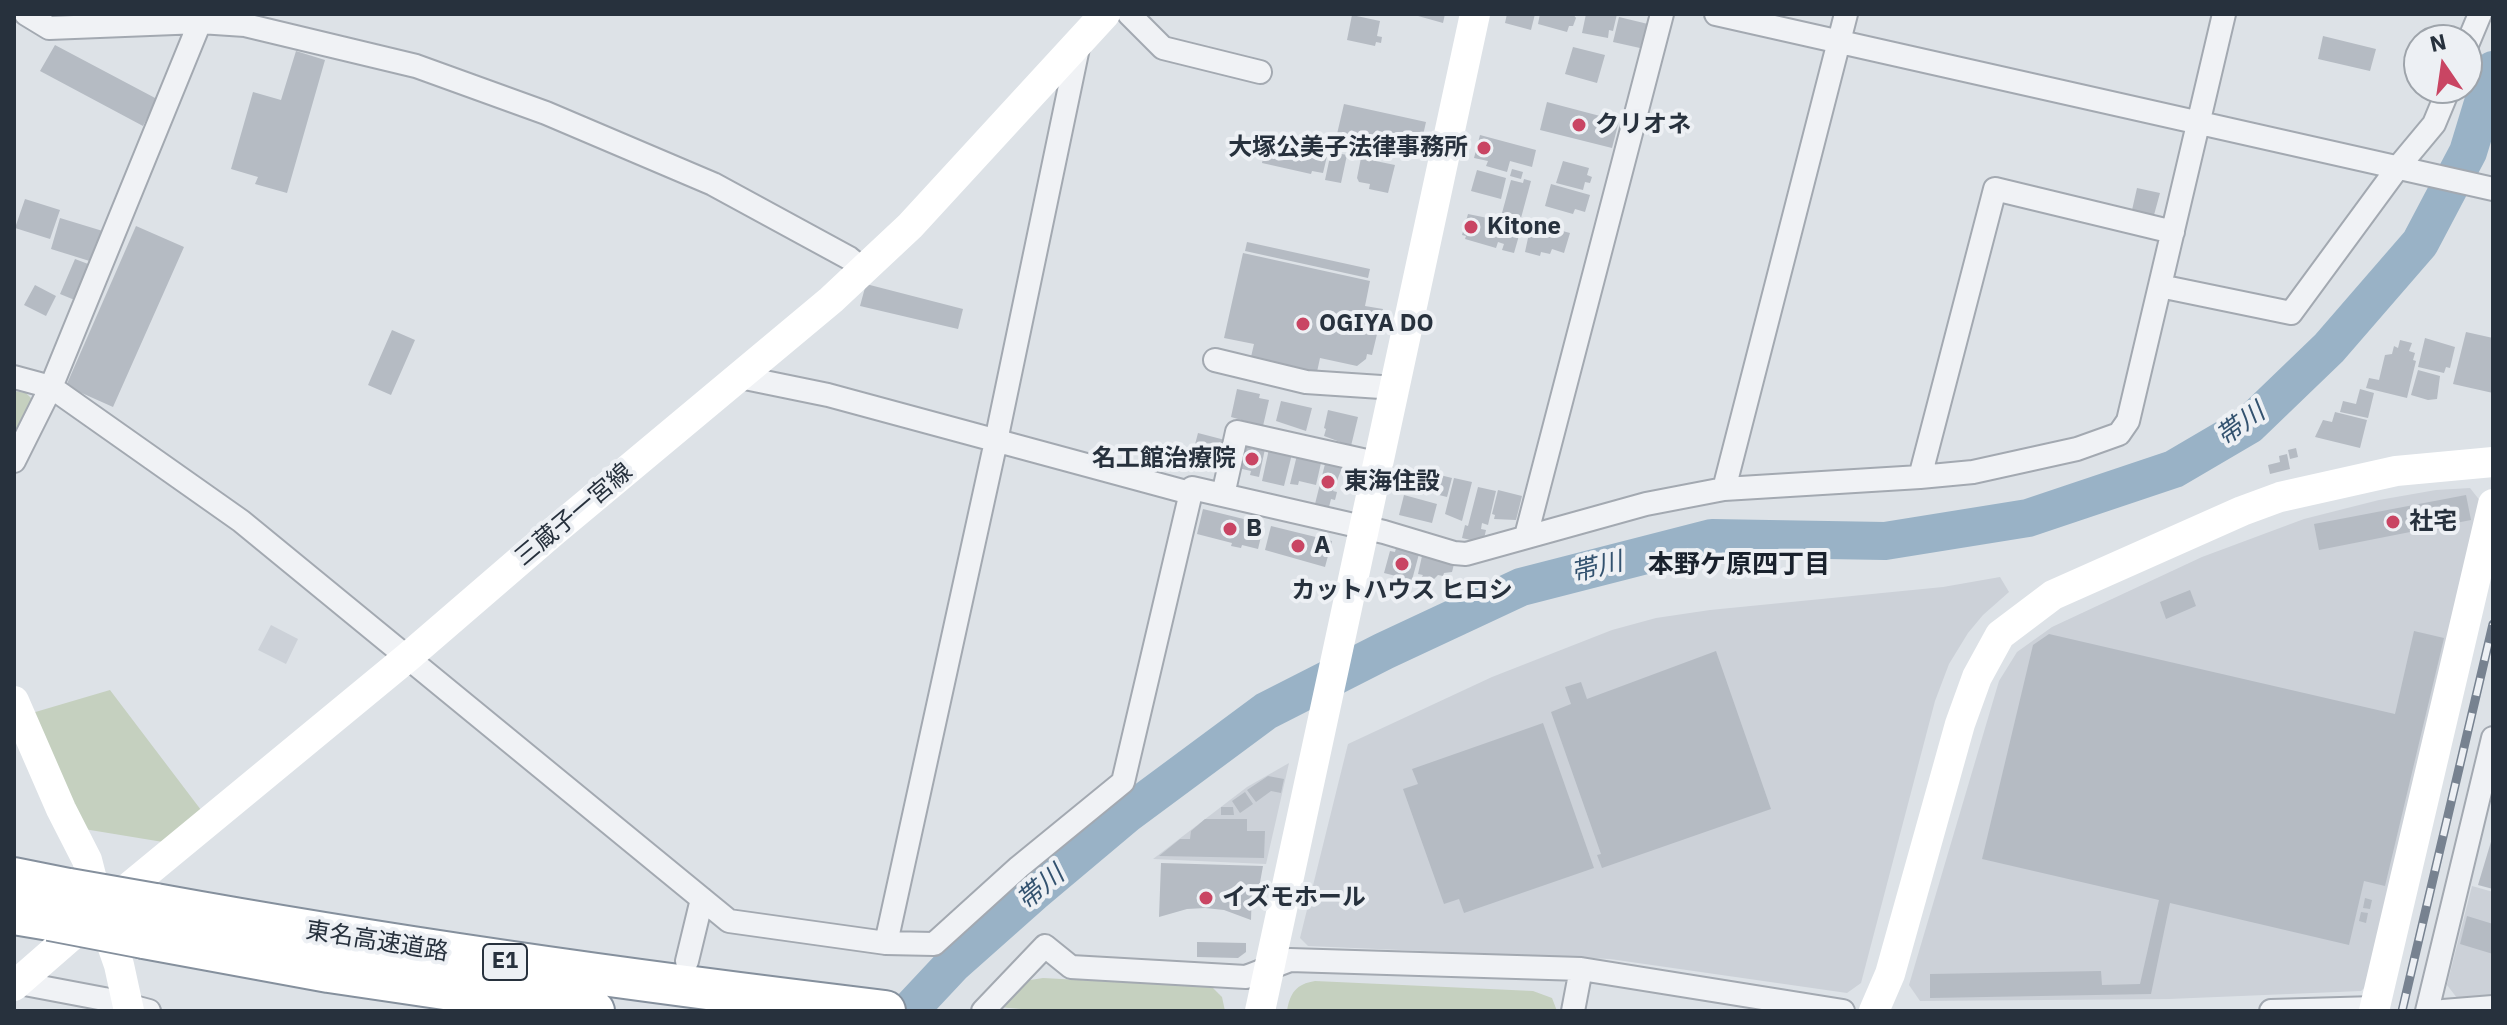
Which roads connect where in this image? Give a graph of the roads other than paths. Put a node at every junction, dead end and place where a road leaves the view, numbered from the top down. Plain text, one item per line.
1 (26, 14) edge
2 (1105, 14) edge
3 (1129, 14) edge
4 (1475, 14) edge
5 (1662, 14) edge
6 (1716, 14) edge
7 (1846, 14) edge
8 (2224, 14) edge
9 (200, 22) junction
10 (1840, 41) junction
11 (1079, 42) junction
12 (1260, 72) dead end
13 (2442, 104) edge
14 (2199, 121) junction
15 (2399, 166) junction
16 (2484, 187) edge
17 (2173, 232) junction
18 (864, 270) junction
19 (2160, 286) junction
20 (1215, 360) dead end
21 (14, 377) edge
22 (740, 377) junction
23 (51, 387) junction
24 (1396, 388) junction
25 (996, 441) junction
26 (14, 461) edge
27 (2493, 462) edge
28 (1380, 464) junction
29 (1920, 477) junction
30 (1724, 489) junction
31 (1190, 493) junction
32 (1223, 495) junction
33 (2493, 504) edge
34 (1365, 528) junction
35 (1526, 536) junction
36 (408, 657) junction
37 (14, 701) edge
38 (2493, 738) edge
39 (14, 878) edge
40 (702, 899) junction
41 (58, 908) edge
42 (150, 921) junction
43 (886, 943) junction
44 (687, 961) dead end
45 (1269, 968) junction
46 (1581, 969) junction
47 (15, 984) edge
48 (2493, 1007) edge
49 (136, 1009) edge
50 (871, 1009) edge
51 (2374, 1010) edge
52 (594, 1011) edge
53 (983, 1011) edge
54 (1260, 1011) edge
55 (1573, 1011) edge
56 (1843, 1011) edge
57 (1874, 1011) edge
58 (2271, 1011) edge
59 (2427, 1011) edge
60 (2443, 1011) edge

1 - 9 street
2 - 11 street, 三蔵子一宮線
3 - 12 street
4 - 24 street
5 - 35 street
6 - 10 street
7 - 10 street
8 - 14 street
9 - 18 street
9 - 23 street
10 - 14 street
10 - 30 street
11 - 18 street, 三蔵子一宮線
11 - 25 street
13 - 15 street
14 - 15 street
14 - 17 street
15 - 16 street
15 - 19 street
17 - 19 street
17 - 29 street
18 - 22 street, 三蔵子一宮線
19 - 29 street
20 - 24 street
21 - 23 street
22 - 25 street
22 - 36 street, 三蔵子一宮線
23 - 26 street
23 - 36 street
24 - 28 street
25 - 31 street
25 - 43 street
27 - 57 street
28 - 32 street
28 - 34 street
29 - 30 street
30 - 35 street
31 - 32 street
31 - 43 street
32 - 34 street
33 - 51 street
34 - 35 street
34 - 45 street
36 - 40 street
36 - 41 street, 三蔵子一宮線
37 - 41 street
38 - 59 street
39 - 41 highway, 東名高速道路 / E1
40 - 43 street
40 - 44 street
41 - 42 highway, 東名高速道路 / E1, bridge
41 - 47 street, 三蔵子一宮線
41 - 49 street
42 - 50 highway, 東名高速道路 / E1
42 - 52 highway, 東名高速道路 / E1
45 - 46 street
45 - 53 street
45 - 54 street
46 - 55 street
46 - 56 street
47 - 49 street
48 - 60 street
51 - 58 street

